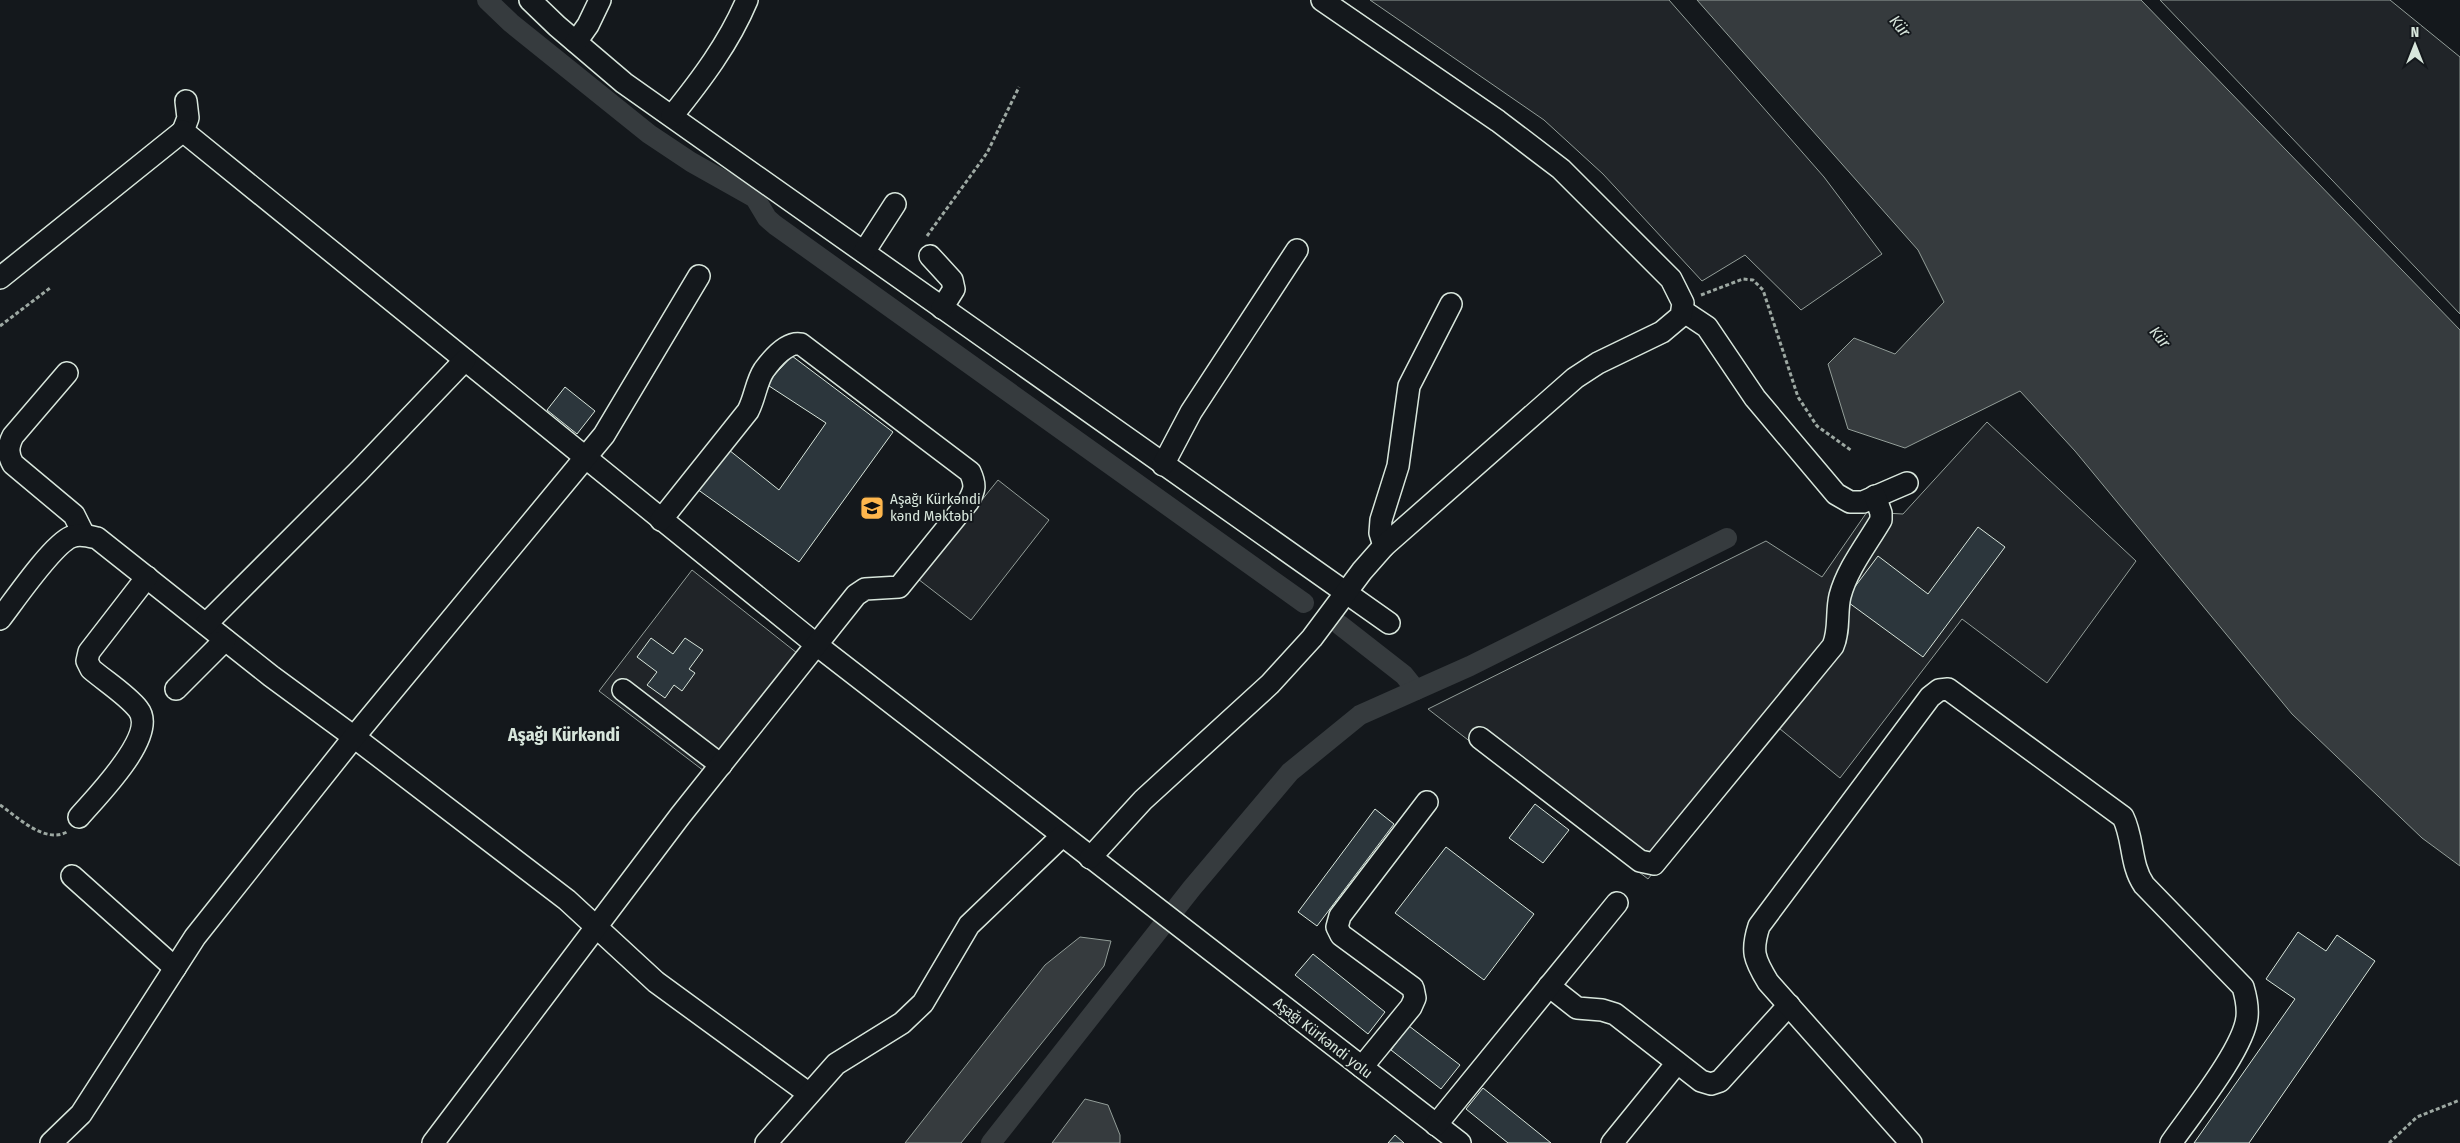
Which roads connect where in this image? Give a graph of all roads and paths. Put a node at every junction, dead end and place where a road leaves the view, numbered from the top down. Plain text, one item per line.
1 (530, 0) edge
2 (600, 0) edge
3 (747, 0) edge
4 (1322, 0) edge
5 (576, 42) junction
6 (1019, 87) dead end
7 (186, 101) dead end
8 (672, 116) junction
9 (183, 131) junction
10 (895, 204) dead end
11 (928, 247) joint
12 (1297, 250) dead end
13 (864, 252) junction
14 (699, 276) dead end
15 (0, 278) edge
16 (50, 288) dead end
17 (1451, 304) dead end
18 (1683, 307) junction
19 (942, 308) junction
20 (0, 326) edge
21 (465, 360) junction
22 (67, 373) dead end
23 (1852, 451) dead end
24 (585, 458) junction
25 (1163, 465) junction
26 (1907, 484) dead end
27 (1875, 496) junction
28 (661, 520) junction
29 (84, 535) junction
30 (1384, 546) junction
31 (147, 577) junction
32 (1346, 593) junction
33 (0, 619) edge
34 (1388, 623) dead end
35 (206, 624) junction
36 (225, 640) junction
37 (818, 646) junction
38 (176, 689) dead end
39 (623, 690) dead end
40 (354, 737) junction
41 (1480, 738) dead end
42 (722, 765) junction
43 (1427, 802) dead end
44 (0, 805) edge
45 (79, 818) joint
46 (1062, 836) junction
47 (1090, 858) junction
48 (72, 876) dead end
49 (1617, 903) dead end
50 (597, 926) junction
51 (175, 968) junction
52 (1549, 986) junction
53 (1789, 1006) junction
54 (1677, 1063) junction
55 (1362, 1067) junction
56 (808, 1093) junction
57 (2460, 1100) edge
58 (1436, 1125) junction
59 (51, 1143) edge
60 (433, 1143) edge
61 (766, 1143) edge
62 (1460, 1143) edge
63 (1612, 1143) edge
64 (1911, 1143) edge
65 (2171, 1143) edge
66 (2389, 1143) edge

1 - 5 street
2 - 5 street
3 - 8 street
4 - 18 street
5 - 8 street
6 - 11 path
7 - 9 street
8 - 13 street
9 - 15 street
9 - 21 street, Aşağı Kürkəndi yolu
10 - 13 street
11 - 19 street
12 - 25 street
13 - 19 street
14 - 24 street
16 - 20 path
17 - 30 street
18 - 23 path
18 - 27 street
18 - 30 street
19 - 25 street
21 - 24 street, Aşağı Kürkəndi yolu
21 - 35 street
22 - 29 street
24 - 28 street, Aşağı Kürkəndi yolu
24 - 40 street
25 - 32 street
26 - 27 street
27 - 41 street
28 - 37 street, Aşağı Kürkəndi yolu
28 - 37 street
29 - 31 street
29 - 33 street
30 - 32 street
31 - 35 street
31 - 45 street
32 - 34 street
32 - 47 street
35 - 36 street
36 - 38 street
36 - 40 street
37 - 42 street
37 - 46 street, Aşağı Kürkəndi yolu
39 - 42 street
40 - 50 street
40 - 51 street
42 - 50 street
43 - 55 street
44 - 45 path
46 - 47 street, Aşağı Kürkəndi yolu
46 - 56 street
47 - 55 street, Aşağı Kürkəndi yolu
48 - 51 street
49 - 52 street
50 - 56 street
50 - 60 street
51 - 59 street
52 - 54 street
52 - 58 street
53 - 54 street
53 - 64 street
53 - 65 street
54 - 63 street
55 - 58 street, Aşağı Kürkəndi yolu
56 - 61 street
57 - 66 path
58 - 62 street, Aşağı Kürkəndi yolu

